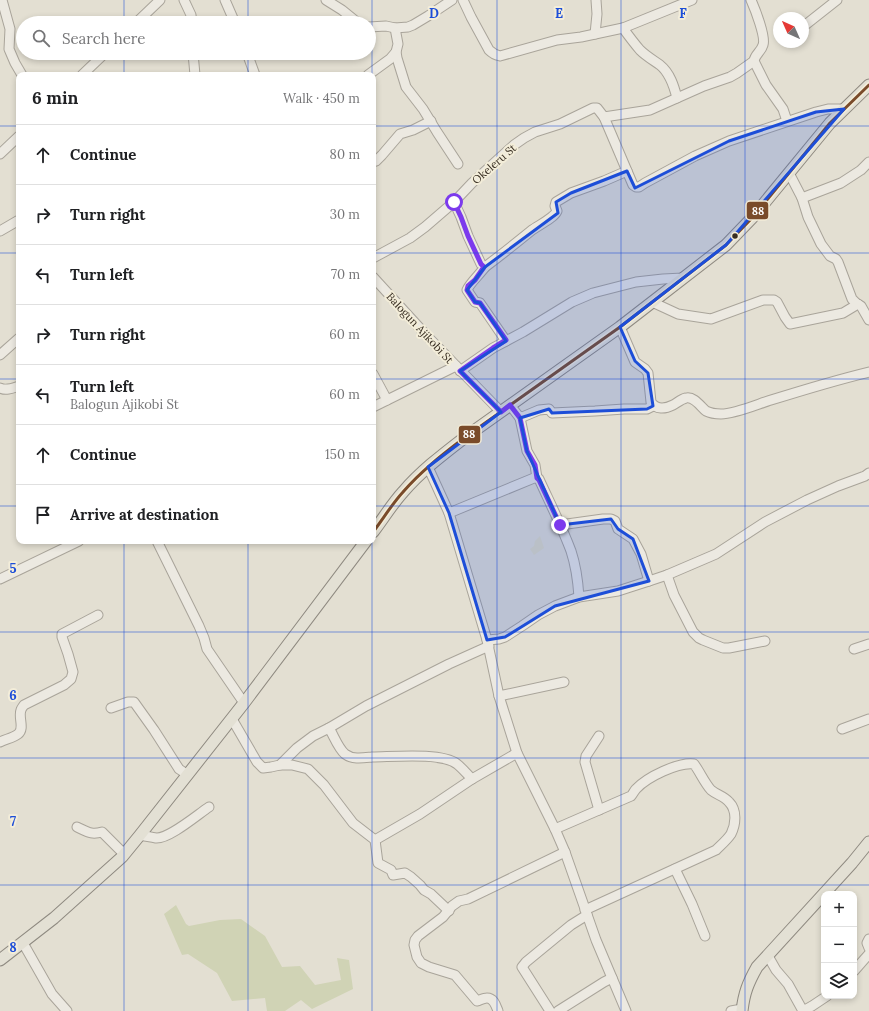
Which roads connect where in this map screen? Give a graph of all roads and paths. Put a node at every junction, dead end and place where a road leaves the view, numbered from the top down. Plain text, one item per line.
1 (2, 0) edge
2 (160, 0) edge
3 (184, 0) edge
4 (225, 0) edge
5 (326, 0) edge
6 (452, 0) edge
7 (463, 0) edge
8 (596, 0) edge
9 (692, 0) edge
10 (751, 0) edge
11 (838, 0) edge
12 (143, 16) edge
13 (191, 16) edge
14 (232, 16) edge
15 (349, 16) edge
16 (809, 22) edge
17 (376, 27) edge
18 (395, 28) junction
19 (623, 28) junction
20 (594, 34) junction
21 (396, 52) junction
22 (97, 60) edge
23 (194, 60) edge
24 (250, 60) edge
25 (754, 61) junction
26 (20, 72) edge
27 (85, 72) edge
28 (195, 72) edge
29 (254, 72) edge
30 (372, 72) edge
31 (869, 85) edge
32 (677, 98) junction
33 (844, 109) junction
34 (604, 117) junction
35 (430, 121) junction
36 (787, 121) junction
37 (16, 139) edge
38 (0, 154) edge
39 (376, 161) edge
40 (869, 162) edge
41 (458, 164) dead end
42 (627, 171) junction
43 (789, 173) junction
44 (802, 198) junction
45 (454, 202) junction
46 (16, 222) edge
47 (0, 231) edge
48 (376, 256) edge
49 (484, 267) junction
50 (683, 278) junction
51 (376, 280) edge
52 (652, 302) junction
53 (858, 304) junction
54 (869, 320) edge
55 (620, 327) junction
56 (506, 340) junction
57 (16, 341) edge
58 (0, 355) edge
59 (458, 369) junction
60 (869, 372) edge
61 (376, 380) edge
62 (16, 387) edge
63 (0, 388) edge
64 (387, 400) junction
65 (510, 405) junction
66 (376, 406) edge
67 (653, 406) junction
68 (501, 412) junction
69 (520, 418) junction
70 (428, 467) junction
71 (869, 473) edge
72 (537, 478) junction
73 (449, 514) junction
74 (560, 525) junction
75 (376, 528) edge
76 (63, 544) edge
77 (158, 544) edge
78 (364, 544) edge
79 (667, 575) junction
80 (0, 579) edge
81 (649, 581) junction
82 (579, 597) junction
83 (98, 615) dead end
84 (765, 641) dead end
85 (488, 643) junction
86 (869, 644) edge
87 (854, 648) dead end
88 (564, 682) dead end
89 (499, 696) junction
90 (244, 703) junction
91 (111, 708) dead end
92 (869, 718) edge
93 (232, 719) junction
94 (329, 728) junction
95 (842, 729) dead end
96 (599, 736) dead end
97 (0, 742) edge
98 (517, 753) junction
99 (280, 765) junction
100 (188, 775) junction
101 (472, 779) junction
102 (209, 807) dead end
103 (599, 810) junction
104 (77, 827) dead end
105 (555, 829) junction
106 (140, 835) junction
107 (375, 840) junction
108 (869, 842) edge
109 (565, 852) junction
110 (124, 854) junction
111 (675, 869) junction
112 (449, 911) junction
113 (586, 913) junction
114 (705, 936) dead end
115 (869, 939) edge
116 (23, 943) junction
117 (869, 948) edge
118 (869, 954) edge
119 (768, 956) junction
120 (0, 960) edge
121 (857, 968) edge
122 (612, 978) junction
123 (822, 999) edge
124 (738, 1010) edge
125 (67, 1011) edge
126 (498, 1011) edge
127 (550, 1011) edge
128 (558, 1011) edge
129 (626, 1011) edge

1 - 26 street
2 - 12 street
3 - 13 street
4 - 14 street
5 - 15 street
6 - 18 street
7 - 20 street
8 - 20 street
9 - 19 street
10 - 25 street
11 - 16 street
17 - 18 street
18 - 21 street
19 - 20 street
19 - 32 street
21 - 30 street
21 - 35 street
22 - 27 street
23 - 28 street
24 - 29 street
25 - 32 street
25 - 36 street
31 - 33 main road
32 - 34 street
33 - 36 street
33 - 43 main road
34 - 42 street
34 - 45 street, Okeleru St
35 - 39 street
35 - 41 street
36 - 42 street
37 - 38 street
40 - 44 street
42 - 49 street
43 - 44 street
43 - 50 main road
44 - 53 street
45 - 48 street, Okeleru St
45 - 49 street
46 - 47 street
49 - 56 street
50 - 52 main road
50 - 56 street
51 - 59 street, Balogun Ajikobi St
52 - 53 street
52 - 55 main road
53 - 54 street
55 - 65 main road
55 - 67 street
56 - 59 street
57 - 58 street
59 - 64 street
59 - 68 street, Balogun Ajikobi St
60 - 67 street
61 - 64 street
62 - 63 street
64 - 66 street
65 - 68 main road
65 - 69 street
67 - 69 street
68 - 70 main road
69 - 72 street
70 - 73 street
70 - 75 main road
71 - 79 street
72 - 73 street
72 - 74 street
73 - 85 street
74 - 81 street
74 - 82 street
76 - 80 street
77 - 90 street
78 - 90 main road
79 - 81 street
79 - 84 street
81 - 82 street
82 - 85 street
83 - 97 street
85 - 89 street
85 - 94 street
86 - 87 street
88 - 89 street
89 - 98 street
90 - 93 main road
91 - 100 street
92 - 95 street
93 - 99 street
93 - 100 main road
94 - 99 street
94 - 101 street
96 - 103 street
98 - 101 street
98 - 105 street
99 - 107 street
100 - 106 main road
101 - 107 street
102 - 106 street
103 - 105 street
103 - 111 street
104 - 110 street
105 - 109 street
106 - 110 main road
107 - 112 street
108 - 119 main road
109 - 112 street
109 - 113 street
110 - 116 main road
111 - 113 street
111 - 114 street
112 - 126 street
113 - 122 street
113 - 127 street
115 - 117 street
116 - 120 main road
116 - 125 street
118 - 121 street
119 - 123 street
119 - 124 main road
122 - 128 street
122 - 129 street

